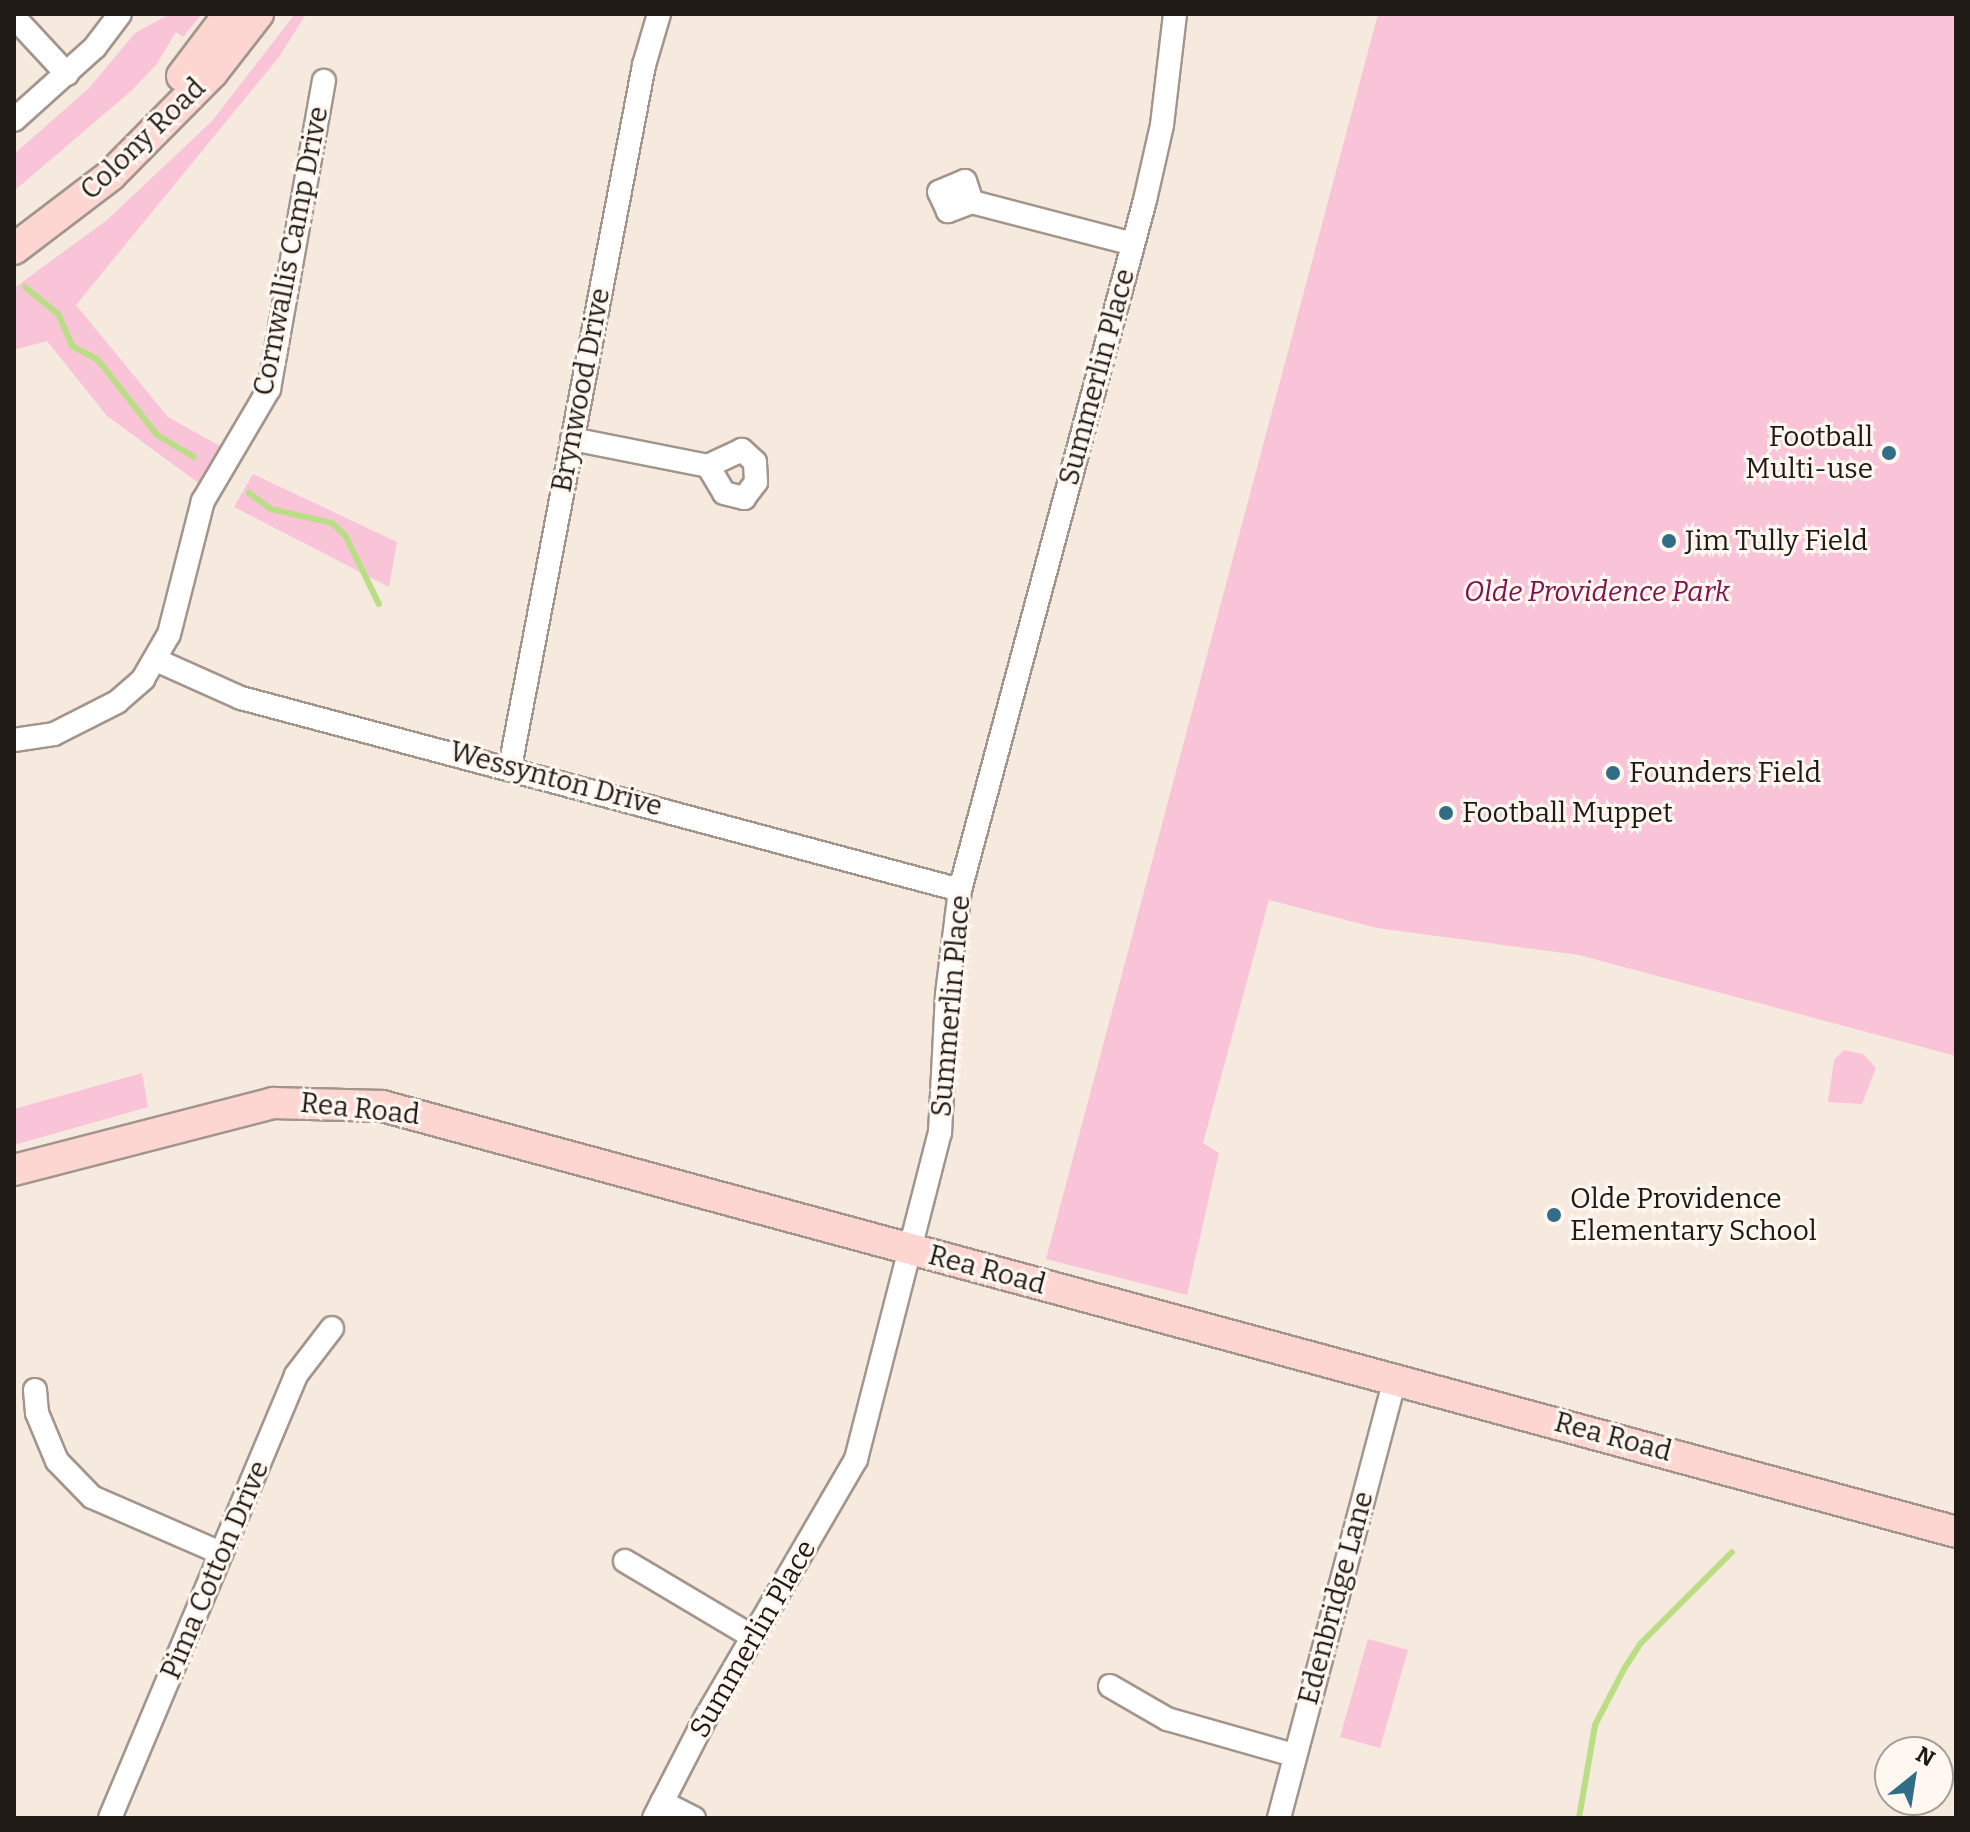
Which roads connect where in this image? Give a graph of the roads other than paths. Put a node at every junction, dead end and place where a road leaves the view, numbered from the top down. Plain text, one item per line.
1 (120, 14) edge
2 (229, 14) edge
3 (258, 14) edge
4 (659, 14) edge
5 (1175, 14) edge
6 (14, 17) edge
7 (67, 74) junction
8 (324, 81) dead end
9 (14, 120) edge
10 (972, 202) dead end
11 (14, 225) edge
12 (1133, 244) junction
13 (14, 249) edge
14 (572, 439) junction
15 (708, 466) dead end
16 (156, 660) junction
17 (14, 740) edge
18 (510, 767) junction
19 (960, 890) junction
20 (14, 1170) edge
21 (911, 1250) junction
22 (332, 1328) dead end
23 (1395, 1378) junction
24 (35, 1390) dead end
25 (1956, 1532) edge
26 (221, 1553) junction
27 (625, 1561) dead end
28 (753, 1637) junction
29 (1110, 1686) dead end
30 (1293, 1755) junction
31 (658, 1810) edge
32 (110, 1818) edge
33 (694, 1818) edge
34 (1279, 1818) edge

1 - 7 street
2 - 11 main road, Colony Road
3 - 13 main road, Colony Road
4 - 14 street, Brynwood Drive
5 - 12 street, Summerlin Place
6 - 7 street
7 - 9 street
8 - 16 street, Cornwallis Camp Drive
10 - 12 street
12 - 19 street, Summerlin Place
14 - 15 street
14 - 18 street, Brynwood Drive
16 - 17 street, Cornwallis Camp Drive
16 - 18 street, Wessynton Drive
18 - 19 street, Wessynton Drive
19 - 21 street, Summerlin Place
20 - 21 main road, Rea Road
21 - 23 main road, Rea Road
21 - 28 street, Summerlin Place
22 - 26 street, Pima Cotton Drive
23 - 25 main road, Rea Road
23 - 30 street, Edenbridge Lane
24 - 26 street
26 - 32 street, Pima Cotton Drive
27 - 28 street
28 - 31 street, Summerlin Place
29 - 30 street
30 - 34 street, Edenbridge Lane
31 - 33 street

